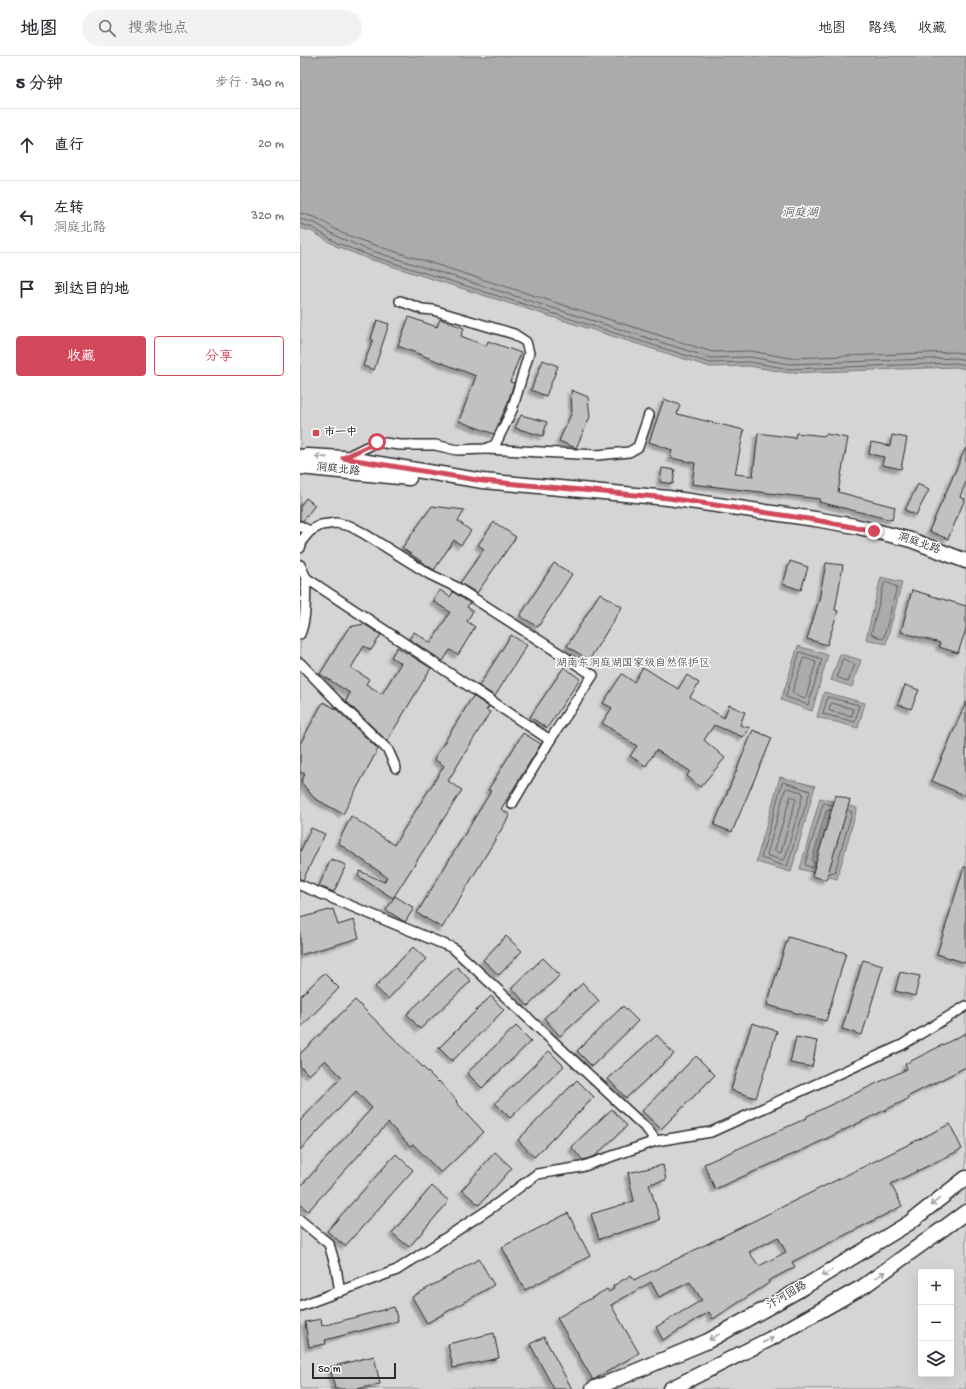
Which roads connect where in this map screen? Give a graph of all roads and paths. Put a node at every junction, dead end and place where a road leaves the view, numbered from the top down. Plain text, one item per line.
1 (400, 301) dead end
2 (649, 415) dead end
3 (485, 449) junction
4 (300, 457) edge
5 (343, 458) junction
6 (300, 467) edge
7 (300, 526) edge
8 (310, 531) junction
9 (300, 548) edge
10 (966, 561) edge
11 (300, 565) edge
12 (966, 568) edge
13 (306, 578) junction
14 (300, 634) edge
15 (300, 663) edge
16 (550, 740) junction
17 (396, 768) dead end
18 (512, 804) dead end
19 (300, 885) edge
20 (966, 1006) edge
21 (656, 1141) junction
22 (966, 1178) edge
23 (966, 1212) edge
24 (300, 1220) edge
25 (340, 1292) junction
26 (300, 1306) edge
27 (593, 1389) edge
28 (670, 1389) edge

1 - 3 street
2 - 3 street
3 - 5 street
5 -> 4 main road, 洞庭北路
5 - 10 main road, 洞庭北路
6 - 12 main road, 洞庭北路
7 - 8 street
8 - 9 street
8 - 16 street
11 - 13 street
13 - 14 street
13 - 16 street
15 - 17 street
16 - 18 street
19 - 21 street
20 - 21 street
21 - 25 street
22 -> 27 main road, 汴河园路
28 -> 23 main road
24 - 25 street
25 - 26 street

